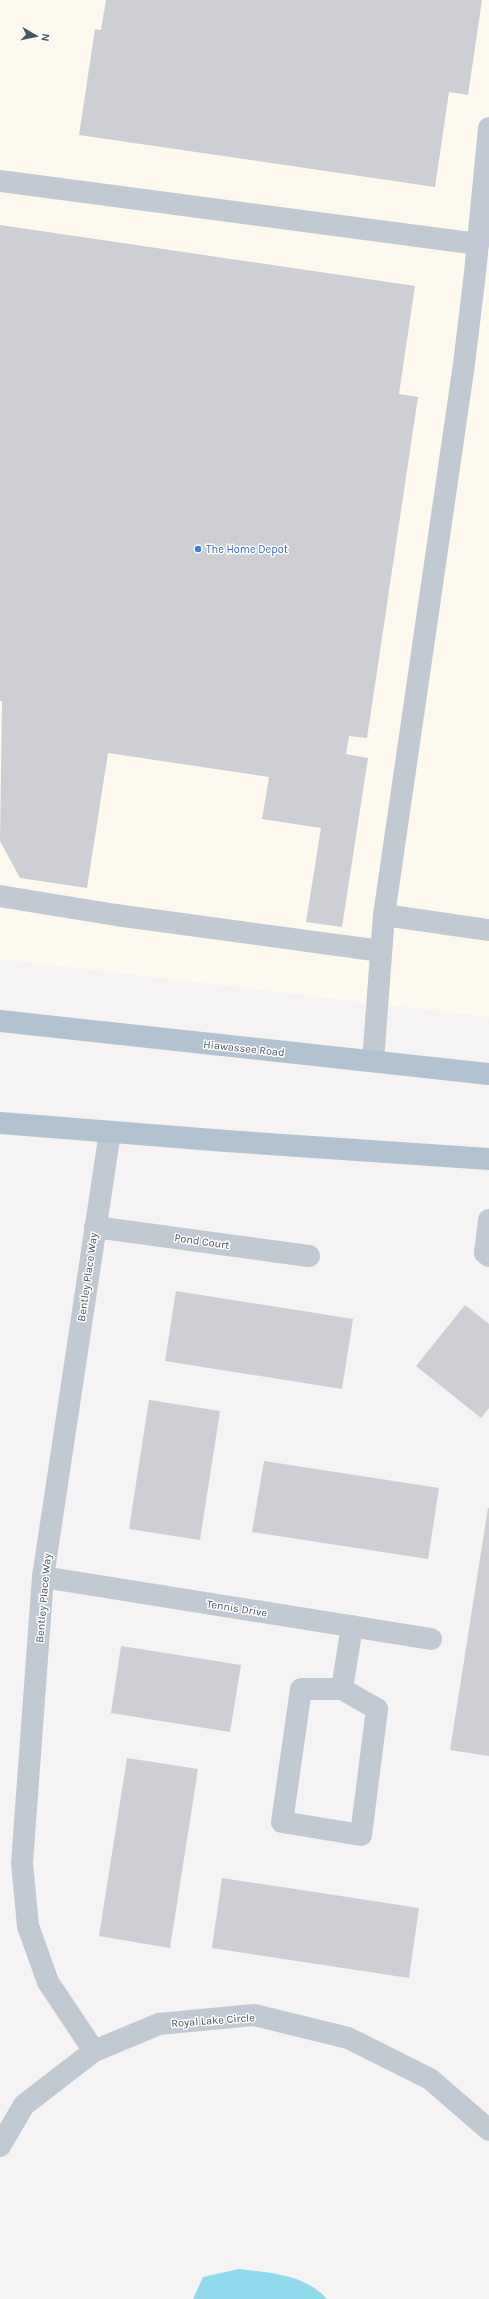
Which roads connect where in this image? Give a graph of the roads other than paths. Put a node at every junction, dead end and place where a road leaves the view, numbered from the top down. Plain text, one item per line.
1 (489, 128) edge
2 (0, 181) edge
3 (478, 244) junction
4 (0, 896) edge
5 (384, 915) junction
6 (489, 930) edge
7 (381, 951) junction
8 (0, 1021) edge
9 (373, 1061) junction
10 (489, 1074) edge
11 (0, 1123) edge
12 (110, 1132) junction
13 (489, 1159) edge
14 (489, 1220) edge
15 (94, 1227) junction
16 (309, 1256) dead end
17 (489, 1256) edge
18 (43, 1577) junction
19 (352, 1626) junction
20 (431, 1639) dead end
21 (342, 1689) junction
22 (94, 2051) junction
23 (489, 2130) edge
24 (0, 2146) edge

1 - 3 street
2 - 3 street
3 - 5 street
4 - 7 street
5 - 6 street
5 - 7 street
7 - 9 street
8 - 9 main road, Hiawassee Road
9 - 10 main road, Hiawassee Road
11 - 12 main road
12 - 13 main road
12 - 15 street, Bentley Place Way
14 - 17 street
15 - 16 street, Pond Court
15 - 18 street, Bentley Place Way
18 - 19 street, Tennis Drive
18 - 22 street, Bentley Place Way
19 - 20 street, Tennis Drive
19 - 21 street
21 - 21 street
22 - 23 street, Royal Lake Circle
22 - 24 street, Royal Lake Circle

